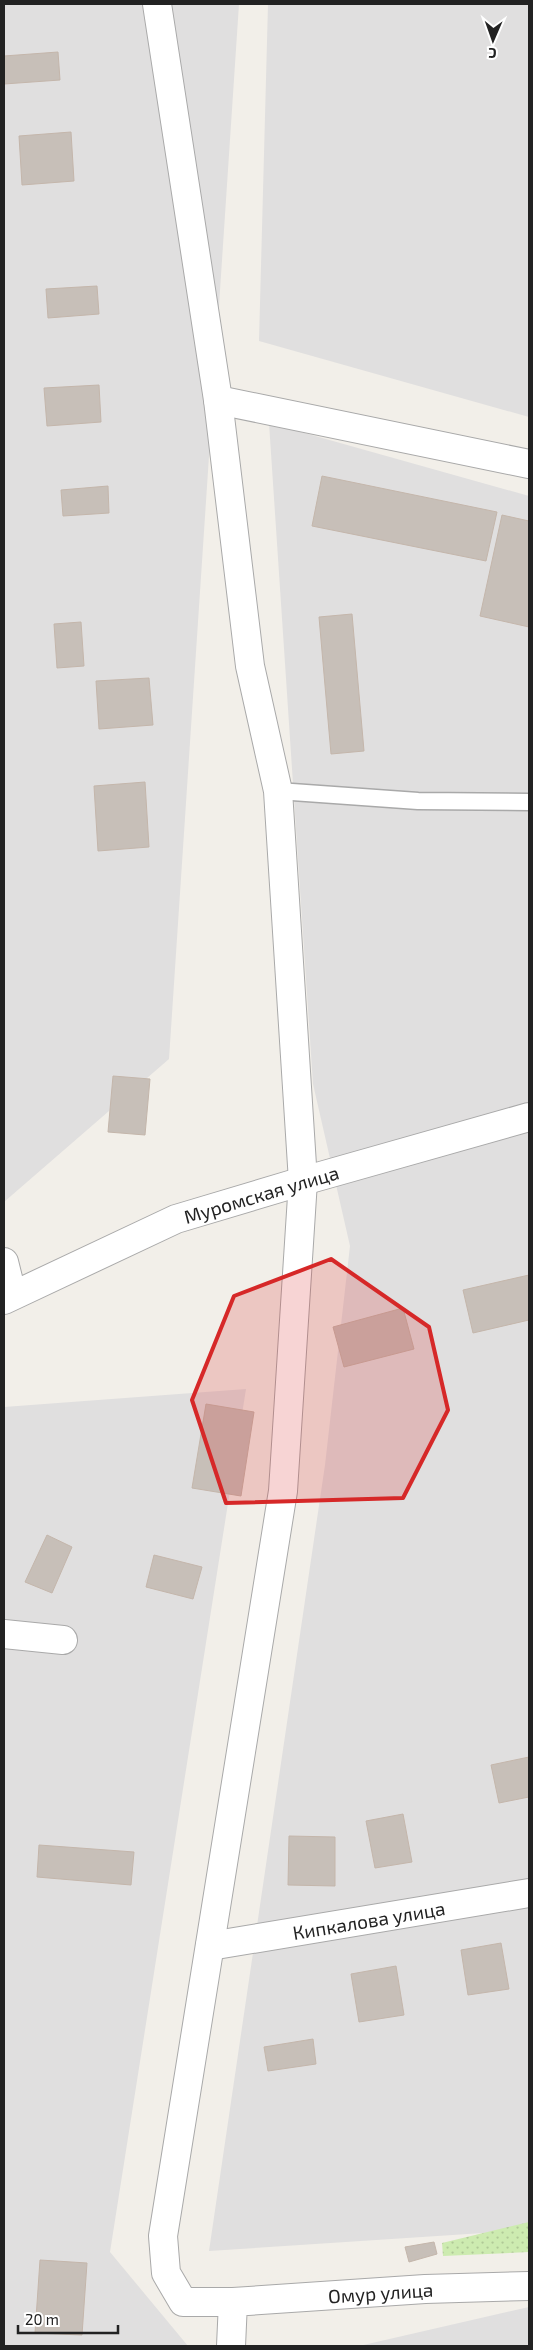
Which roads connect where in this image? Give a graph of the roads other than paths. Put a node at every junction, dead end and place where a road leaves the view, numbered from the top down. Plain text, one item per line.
1 (157, 4) edge
2 (218, 400) junction
3 (529, 464) edge
4 (278, 791) junction
5 (529, 802) edge
6 (529, 1117) edge
7 (304, 1180) junction
8 (4, 1262) edge
9 (8, 1297) edge
10 (4, 1634) edge
11 (63, 1640) dead end
12 (529, 1893) edge
13 (210, 1946) junction
14 (529, 2286) edge
15 (233, 2302) junction
16 (231, 2346) edge

1 - 2 street
2 - 3 street
2 - 4 street
4 - 5 lane
4 - 7 street
6 - 7 street, Муромская улица
7 - 9 street, Муромская улица
7 - 13 street
8 - 9 street
10 - 11 street
12 - 13 street, Кипкалова улица
13 - 15 street, Омур улица
14 - 15 street, Омур улица
15 - 16 street

